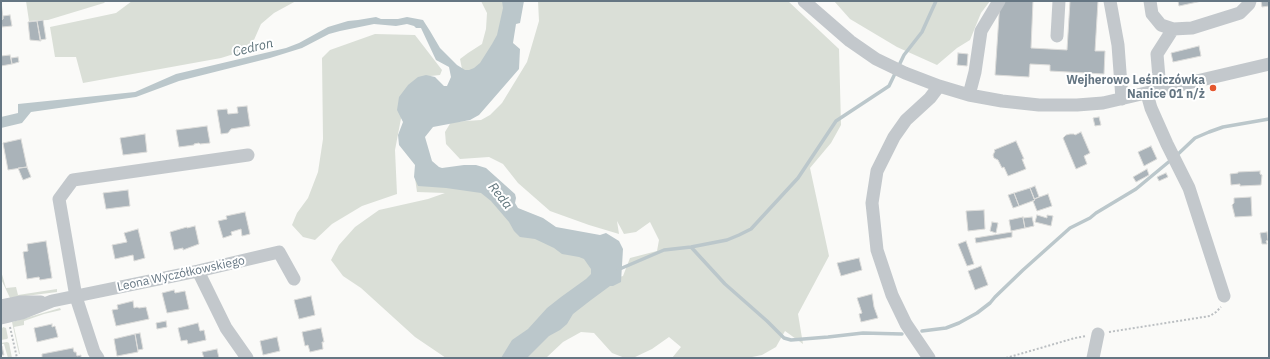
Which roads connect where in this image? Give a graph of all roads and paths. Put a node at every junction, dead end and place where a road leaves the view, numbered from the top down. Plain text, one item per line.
1 (804, 1) edge
2 (999, 1) edge
3 (1059, 1) edge
4 (1110, 1) edge
5 (1150, 1) edge
6 (1250, 1) edge
7 (1172, 29) junction
8 (1057, 36) dead end
9 (1269, 64) edge
10 (938, 86) junction
11 (1160, 90) junction
12 (1147, 94) junction
13 (969, 95) junction
14 (1122, 99) junction
15 (248, 155) dead end
16 (198, 270) junction
17 (294, 279) dead end
18 (1224, 296) joint
19 (76, 297) junction
20 (52, 301) junction
21 (1, 306) edge
22 (1, 318) edge
23 (1098, 334) junction
24 (98, 358) edge
25 (247, 358) edge
26 (929, 358) edge
27 (1006, 358) edge
28 (1093, 358) edge

1 - 10 street
2 - 13 street
3 - 8 street
4 - 14 street
5 - 7 street
6 - 7 street
7 - 11 street
9 - 11 street
10 - 13 street
10 - 26 street
11 - 12 street
12 - 14 street
12 - 18 street
13 - 14 street
15 - 19 street
16 - 17 street, Leona Wyczółkowskiego
16 - 19 street, Leona Wyczółkowskiego
16 - 25 street
18 - 23 path
19 - 20 street, Leona Wyczółkowskiego
19 - 24 street
20 - 21 street, Leona Wyczółkowskiego
20 - 22 street, Leona Wyczółkowskiego
23 - 27 path
23 - 28 street

